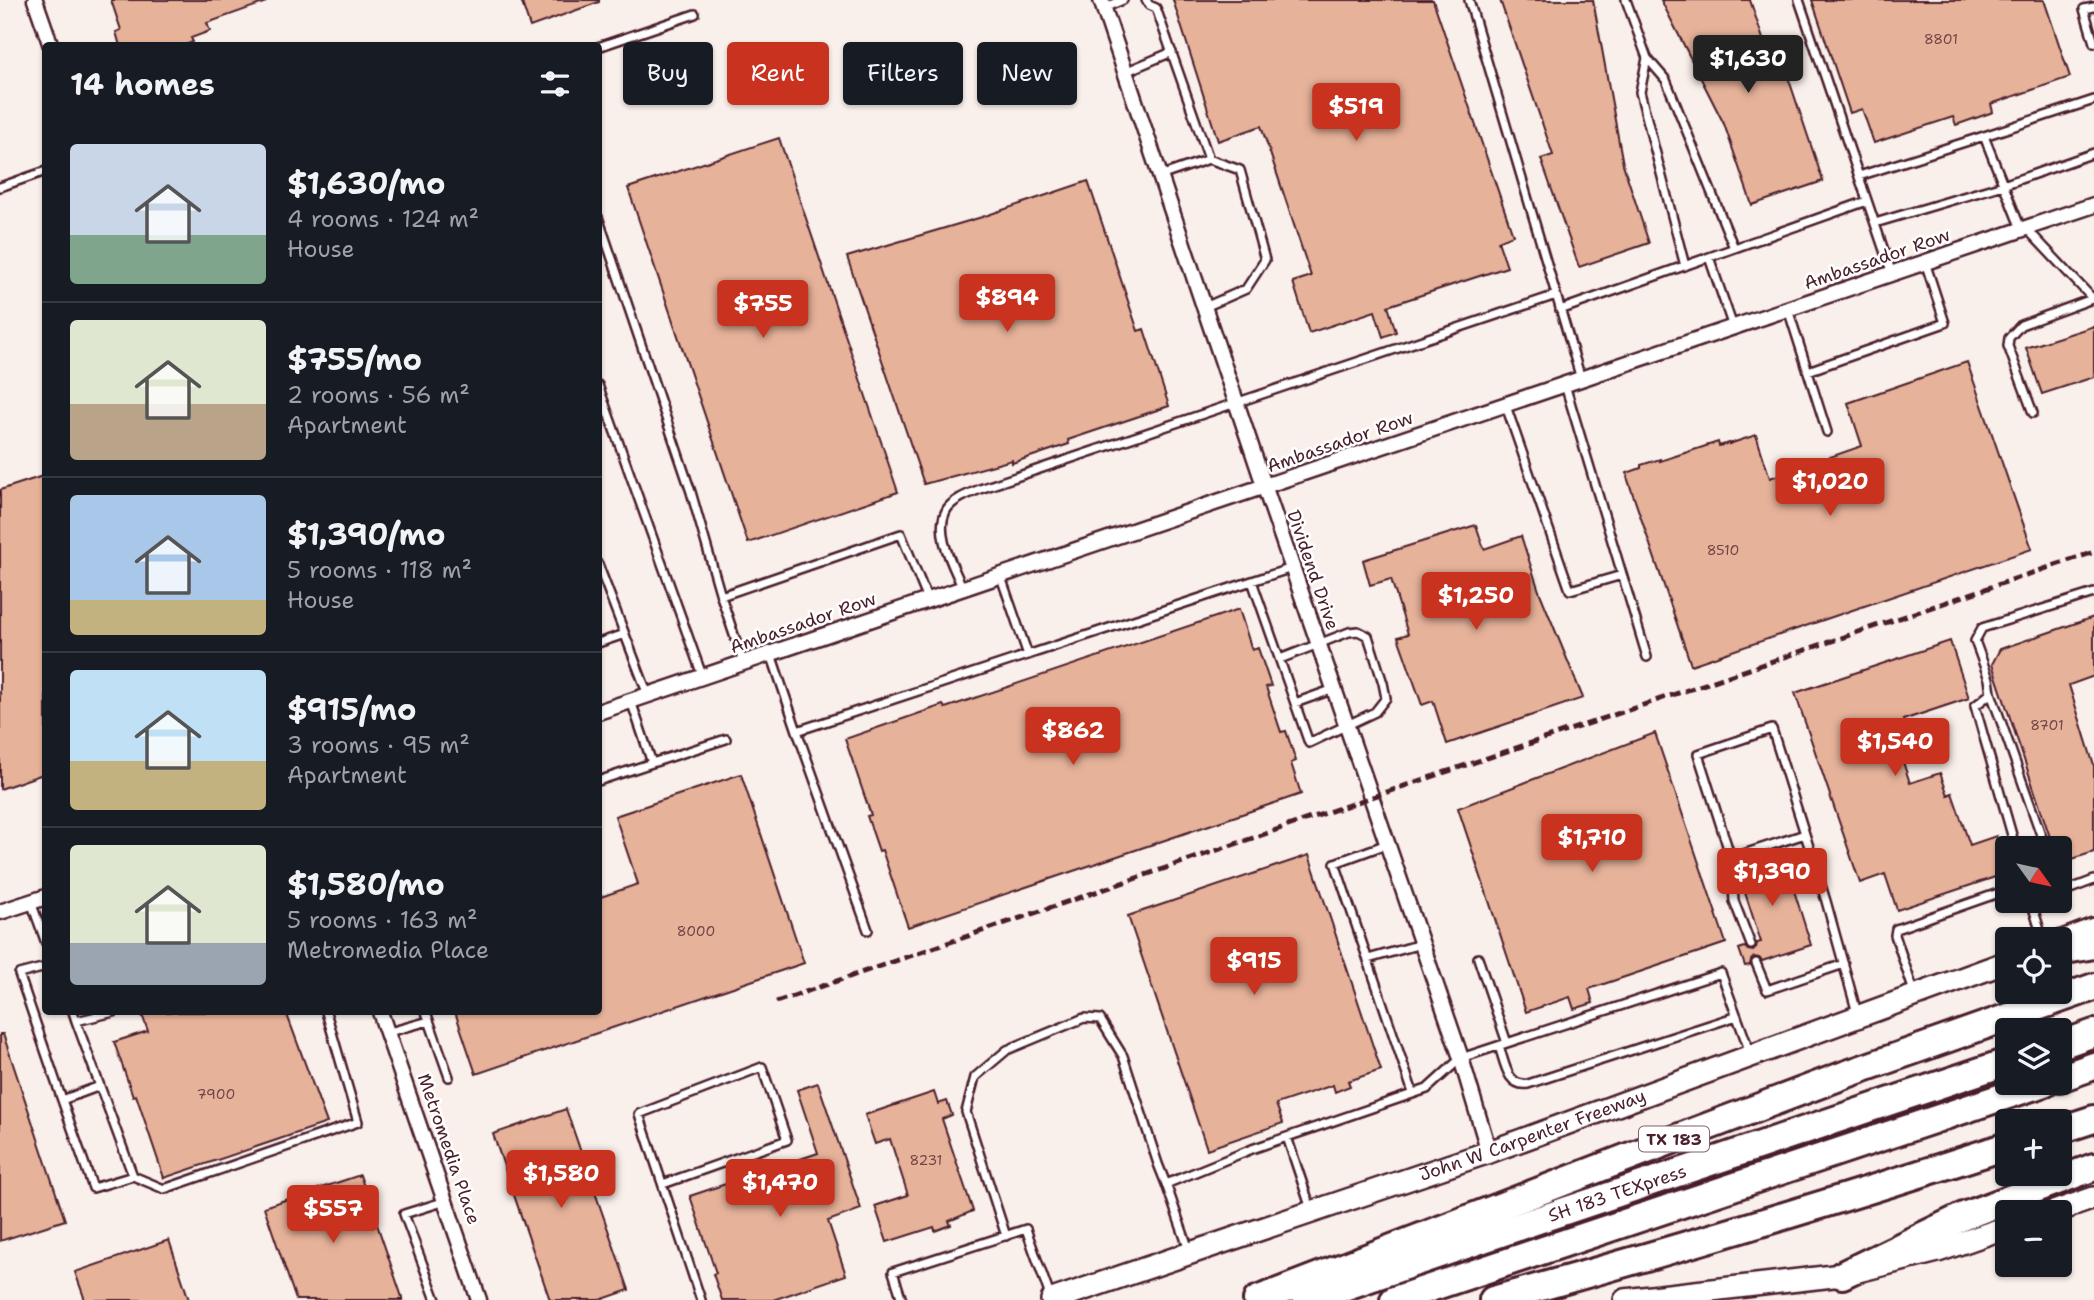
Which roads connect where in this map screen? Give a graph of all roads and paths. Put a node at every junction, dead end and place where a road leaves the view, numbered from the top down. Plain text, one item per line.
1 (35, 0) edge
2 (1123, 0) edge
3 (1146, 0) edge
4 (1469, 0) edge
5 (1626, 0) edge
6 (1799, 0) edge
7 (2081, 0) edge
8 (1103, 4) edge
9 (2094, 7) edge
10 (2084, 9) junction
11 (695, 14) dead end
12 (50, 42) edge
13 (2094, 43) edge
14 (602, 46) edge
15 (1172, 52) junction
16 (1647, 58) junction
17 (1125, 72) junction
18 (2094, 100) edge
19 (1984, 136) junction
20 (2094, 153) edge
21 (1209, 159) junction
22 (42, 173) edge
23 (1160, 176) junction
24 (1859, 176) junction
25 (2003, 185) junction
26 (0, 187) edge
27 (1867, 201) junction
28 (2094, 205) edge
29 (1875, 223) junction
30 (602, 229) edge
31 (2024, 229) junction
32 (1734, 248) junction
33 (1709, 257) junction
34 (1925, 262) junction
35 (1685, 266) junction
36 (1892, 274) junction
37 (1556, 295) junction
38 (2093, 299) edge
39 (1204, 307) junction
40 (1788, 309) junction
41 (1560, 310) junction
42 (1733, 328) junction
43 (1808, 372) junction
44 (1581, 380) junction
45 (1565, 385) junction
46 (602, 396) edge
47 (1236, 403) junction
48 (1506, 406) junction
49 (2033, 413) dead end
50 (1827, 432) dead end
51 (1265, 488) junction
52 (1292, 568) junction
53 (602, 574) edge
54 (1622, 575) junction
55 (1001, 577) junction
56 (1252, 581) junction
57 (963, 589) junction
58 (2094, 593) edge
59 (721, 596) junction
60 (929, 601) junction
61 (625, 634) junction
62 (602, 642) edge
63 (1319, 644) junction
64 (771, 654) junction
65 (1028, 655) junction
66 (1647, 657) dead end
67 (1280, 659) junction
68 (744, 664) junction
69 (703, 678) junction
70 (1335, 689) junction
71 (1991, 693) junction
72 (648, 696) junction
73 (631, 702) junction
74 (1295, 703) junction
75 (602, 711) edge
76 (1347, 725) junction
77 (797, 731) junction
78 (726, 739) dead end
79 (652, 763) junction
80 (602, 780) edge
81 (1805, 834) junction
82 (2012, 836) edge
83 (2041, 836) edge
84 (1388, 844) junction
85 (1731, 858) junction
86 (2094, 880) edge
87 (2072, 888) edge
88 (1995, 894) edge
89 (42, 898) edge
90 (31, 902) junction
91 (0, 912) edge
92 (2094, 929) edge
93 (868, 930) dead end
94 (42, 932) edge
95 (2072, 937) edge
96 (1422, 944) junction
97 (1751, 945) dead end
98 (2094, 945) edge
99 (2072, 949) edge
100 (1478, 958) dead end
101 (1368, 959) junction
102 (1756, 963) dead end
103 (1844, 964) junction
104 (1995, 966) edge
105 (42, 968) edge
106 (2094, 987) edge
107 (1915, 995) junction
108 (74, 1015) edge
109 (101, 1015) edge
110 (327, 1015) edge
111 (381, 1015) edge
112 (427, 1015) edge
113 (1737, 1016) junction
114 (1858, 1017) junction
115 (76, 1021) junction
116 (429, 1021) junction
117 (388, 1032) junction
118 (2094, 1033) edge
119 (2072, 1041) edge
120 (1503, 1045) junction
121 (1751, 1056) junction
122 (1461, 1058) junction
123 (1995, 1066) edge
124 (2094, 1066) edge
125 (2072, 1074) edge
126 (449, 1077) dead end
127 (100, 1086) junction
128 (1413, 1093) junction
129 (2008, 1095) edge
130 (62, 1100) junction
131 (2094, 1119) edge
132 (2072, 1126) edge
133 (1287, 1137) junction
134 (1995, 1150) edge
135 (1489, 1152) junction
136 (2094, 1167) edge
137 (132, 1176) junction
138 (663, 1184) junction
139 (1166, 1184) junction
140 (2094, 1198) edge
141 (446, 1200) junction
142 (2072, 1206) edge
143 (1312, 1212) junction
144 (1995, 1231) edge
145 (1006, 1236) junction
146 (1190, 1253) junction
147 (1842, 1275) junction
148 (436, 1300) edge
149 (479, 1300) edge
150 (701, 1300) edge
151 (902, 1300) edge
152 (1052, 1300) edge
153 (1257, 1300) edge
154 (1306, 1300) edge
155 (1394, 1300) edge
156 (1493, 1300) edge
157 (1625, 1300) edge

1 - 12 street
2 - 8 lane
3 - 15 lane
4 - 37 lane
5 - 16 lane
6 - 24 lane
7 - 10 lane
8 - 17 street, Dividend Drive
9 - 10 lane
10 - 13 lane
11 - 14 lane
15 - 17 lane
15 - 21 lane
16 - 32 lane
16 - 35 lane
17 - 23 street, Dividend Drive
18 - 19 lane
19 - 24 lane
19 - 25 lane
20 - 25 lane
21 - 23 lane
21 - 39 lane
22 - 26 lane
23 - 39 street, Dividend Drive
24 - 27 lane
25 - 29 lane
25 - 31 lane
27 - 29 lane
27 - 32 lane
28 - 31 street, Ambassador Row
29 - 36 lane
30 - 59 lane
31 - 34 street, Ambassador Row
31 - 38 lane
32 - 33 lane
33 - 35 lane
33 - 42 lane
34 - 36 street, Ambassador Row
34 - 43 lane
35 - 41 lane
36 - 40 street, Ambassador Row
37 - 41 lane
37 - 47 lane
38 - 49 lane
39 - 47 street, Dividend Drive
40 - 42 street, Ambassador Row
40 - 43 lane
41 - 44 lane
42 - 44 street, Ambassador Row
43 - 50 lane
44 - 45 street, Ambassador Row
45 - 48 street, Ambassador Row
45 - 54 lane
46 - 69 lane
47 - 51 street, Dividend Drive
47 - 57 lane
48 - 51 street, Ambassador Row
48 - 54 lane
51 - 52 street, Dividend Drive
51 - 55 street, Ambassador Row
52 - 56 lane
52 - 63 street, Dividend Drive
53 - 61 lane
54 - 66 lane
55 - 57 street, Ambassador Row
55 - 65 lane
56 - 65 lane
56 - 67 lane
57 - 60 street, Ambassador Row
58 - 71 lane
59 - 60 lane
59 - 68 lane
60 - 64 street, Ambassador Row
61 - 62 lane
61 - 72 lane
63 - 67 lane
63 - 70 street, Dividend Drive
63 - 76 lane
64 - 68 street, Ambassador Row
64 - 77 lane
65 - 77 lane
67 - 74 lane
68 - 69 street, Ambassador Row
69 - 72 street, Ambassador Row
70 - 74 lane
70 - 76 street, Dividend Drive
71 - 82 lane
71 - 83 lane
72 - 73 street, Ambassador Row
73 - 75 street, Ambassador Row
73 - 79 lane
74 - 76 lane
76 - 84 street, Dividend Drive
77 - 93 lane
78 - 79 lane
79 - 80 lane
81 - 85 lane
81 - 85 lane
81 - 103 lane
84 - 96 street, Dividend Drive
84 - 101 lane
85 - 97 lane
86 - 87 lane
88 - 107 lane
89 - 90 street
90 - 91 street
90 - 94 lane
92 - 95 main road
96 - 101 lane
96 - 122 street, Dividend Drive
98 - 99 highway
100 - 120 lane
101 - 128 lane
102 - 103 lane
103 - 114 lane
104 - 107 main road, John W Carpenter Freeway
105 - 130 lane
106 - 153 highway, TX 183
107 - 114 main road, John W Carpenter Freeway
108 - 115 lane
109 - 115 lane
110 - 137 lane
111 - 117 street, Metromedia Place
112 - 116 lane
113 - 120 lane
113 - 120 lane
113 - 121 lane
114 - 121 main road, John W Carpenter Freeway
115 - 127 lane
116 - 117 lane
116 - 126 lane
117 - 141 street, Metromedia Place
118 - 119 highway
120 - 122 lane
121 - 135 main road, John W Carpenter Freeway
122 - 128 lane
122 - 135 street, Dividend Drive
123 - 154 highway, SH 183 TEXpress
124 - 125 highway
127 - 130 lane
127 - 137 lane
128 - 133 lane
129 - 155 highway, SH 183 TEXpress
130 - 137 lane
131 - 132 highway
133 - 139 lane
133 - 143 lane
134 - 156 highway
135 - 143 main road, John W Carpenter Freeway
136 - 147 highway
138 - 138 lane
138 - 150 lane
139 - 145 lane
139 - 146 lane
140 - 142 main road
141 - 148 lane
141 - 149 street, Metromedia Place
143 - 146 main road, John W Carpenter Freeway
144 - 147 main road
145 - 151 lane
145 - 152 lane
146 - 152 main road, John W Carpenter Freeway
147 - 157 main road

